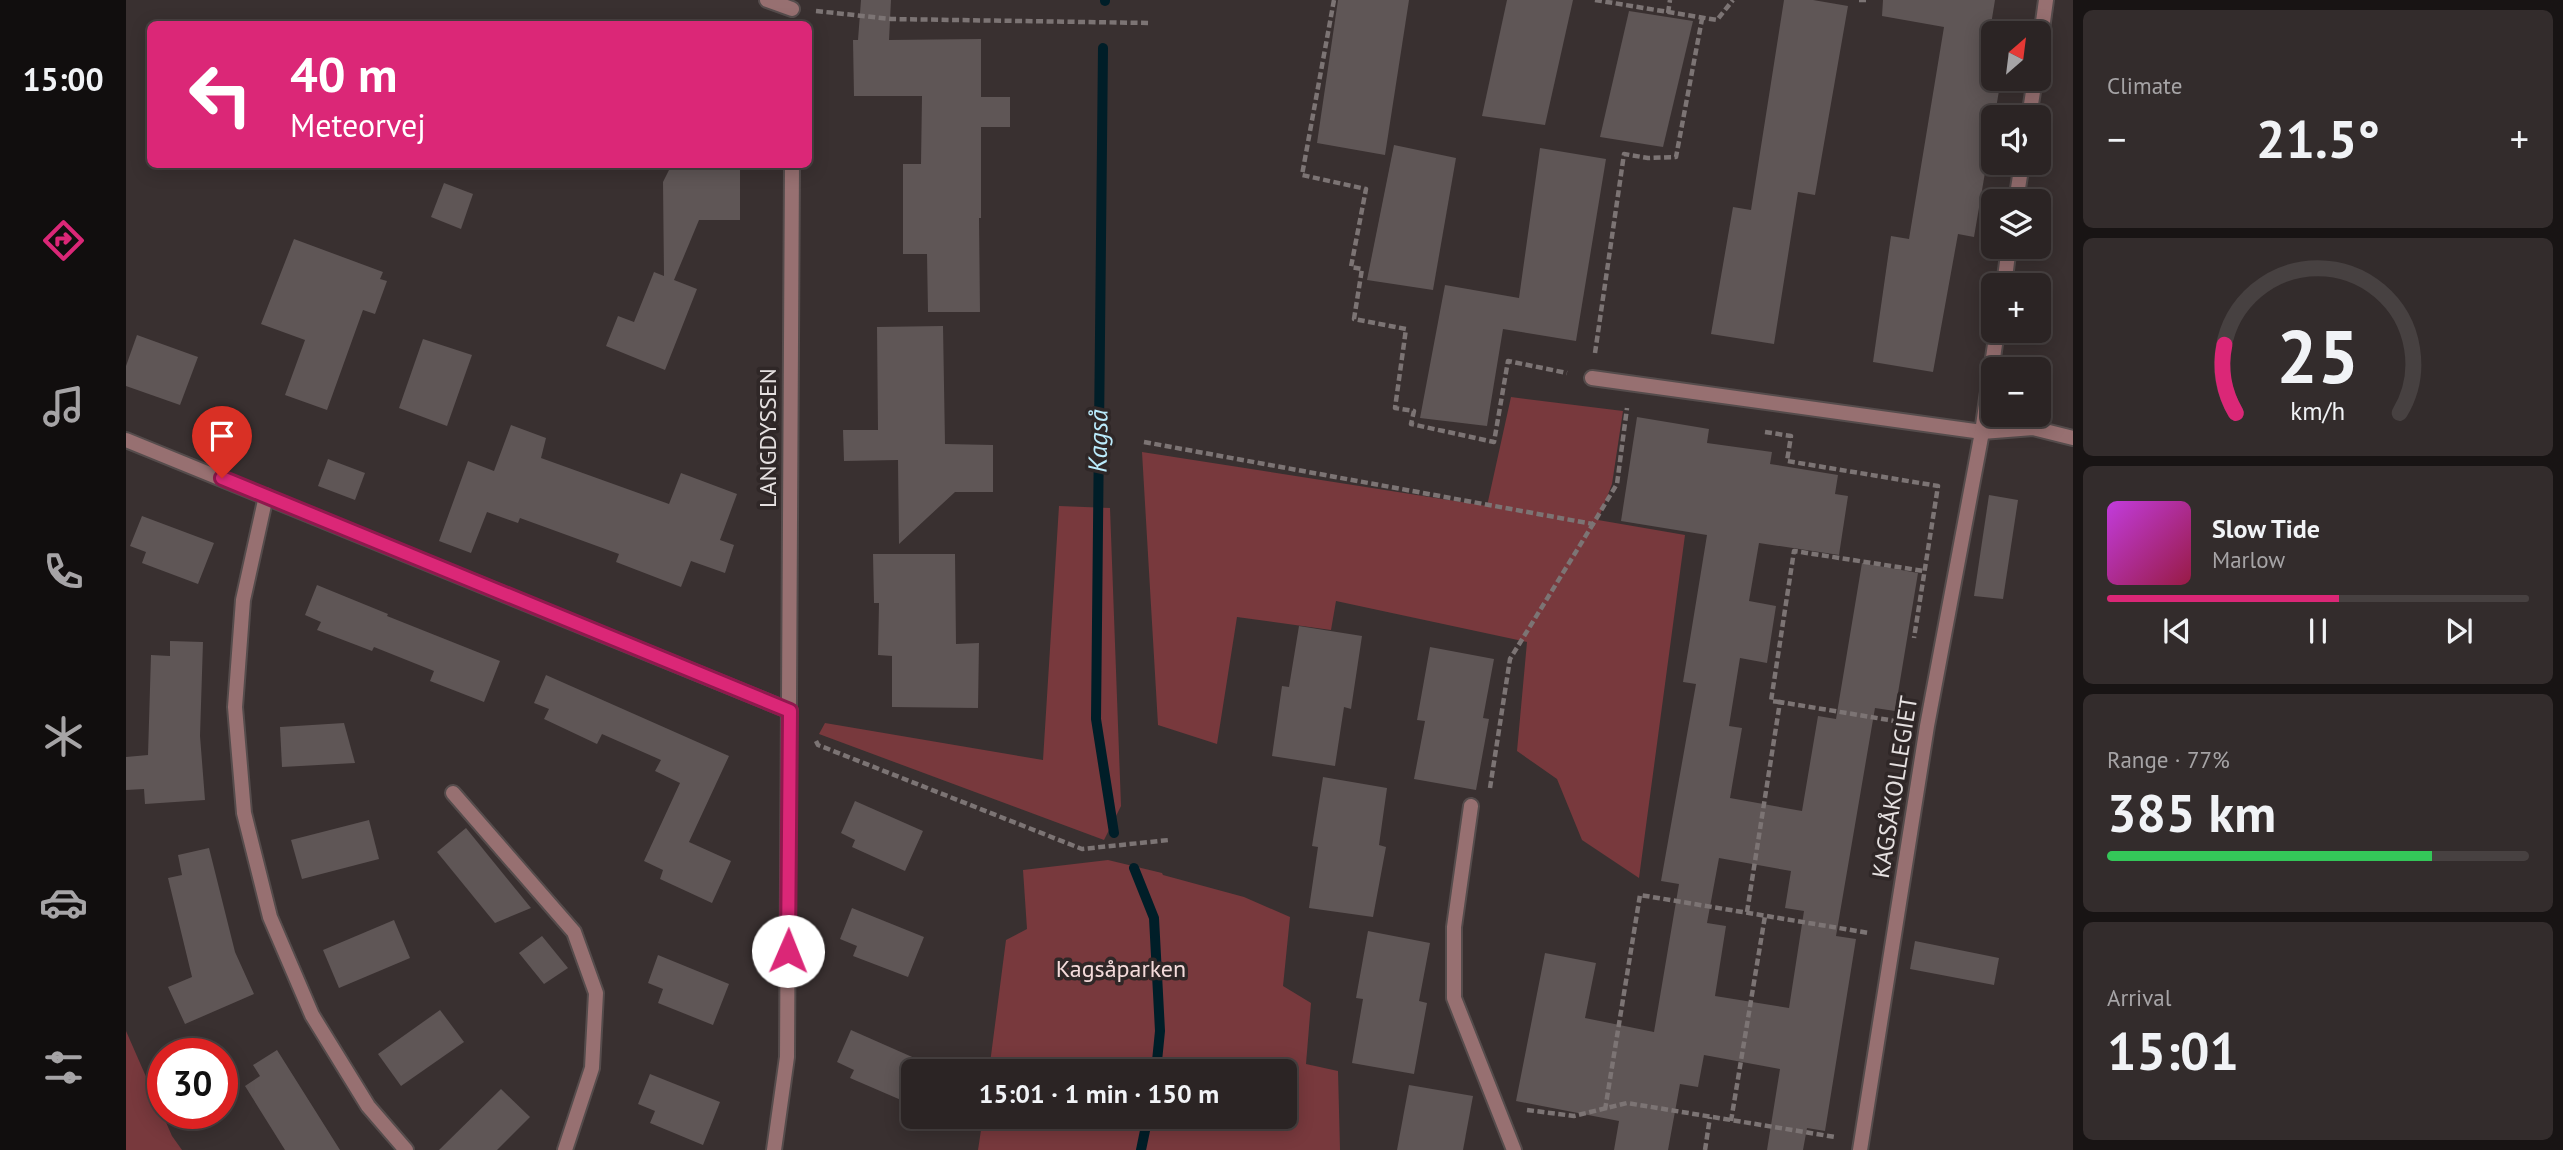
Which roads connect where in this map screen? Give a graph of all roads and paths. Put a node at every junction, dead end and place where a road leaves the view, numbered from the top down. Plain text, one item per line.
1 (767, 0) edge
2 (1334, 0) edge
3 (1595, 0) edge
4 (1670, 0) edge
5 (1733, 0) edge
6 (1859, 0) edge
7 (1867, 0) edge
8 (2046, 0) edge
9 (792, 11) edge
10 (1668, 13) junction
11 (1702, 19) junction
12 (2043, 21) edge
13 (1150, 23) dead end
14 (792, 168) edge
15 (1995, 343) edge
16 (1592, 378) junction
17 (1764, 431) dead end
18 (1982, 432) junction
19 (2073, 438) edge
20 (126, 440) edge
21 (1144, 442) dead end
22 (266, 496) junction
23 (1593, 524) junction
24 (1924, 571) junction
25 (1913, 640) dead end
26 (1780, 702) junction
27 (1903, 708) dead end
28 (790, 711) junction
29 (1900, 722) junction
30 (1927, 726) junction
31 (453, 793) dead end
32 (1471, 806) joint
33 (1169, 840) dead end
34 (1747, 912) junction
35 (1765, 916) junction
36 (1894, 937) junction
37 (1498, 1107) junction
38 (1605, 1111) junction
39 (1710, 1117) junction
40 (1731, 1121) junction
41 (1860, 1146) edge
42 (406, 1150) edge
43 (565, 1150) edge
44 (774, 1150) edge
45 (1514, 1150) edge
46 (1705, 1150) edge

1 - 9 street
2 - 16 path
3 - 10 path
4 - 10 path
5 - 11 path
6 - 7 path
8 - 12 street
9 - 13 path
10 - 11 path
11 - 16 path
14 - 28 street, LANGDYSSEN
15 - 18 street, KAGSÅKOLLEGIET
16 - 18 street
16 - 23 path
17 - 24 path
18 - 19 street
18 - 30 street, KAGSÅKOLLEGIET
20 - 22 street
21 - 23 path
22 - 28 street
22 - 42 street
23 - 32 path
24 - 25 path
24 - 26 path
26 - 29 path
26 - 34 path
27 - 29 path
28 - 33 path
28 - 44 street, LANGDYSSEN
29 - 30 path
30 - 36 street, KAGSÅKOLLEGIET
31 - 43 street
32 - 37 street
34 - 35 path
34 - 38 path
35 - 36 path
35 - 40 path
36 - 41 street, KAGSÅKOLLEGIET
37 - 38 path
37 - 45 street
38 - 39 path
39 - 40 path
39 - 46 path
40 - 41 path

